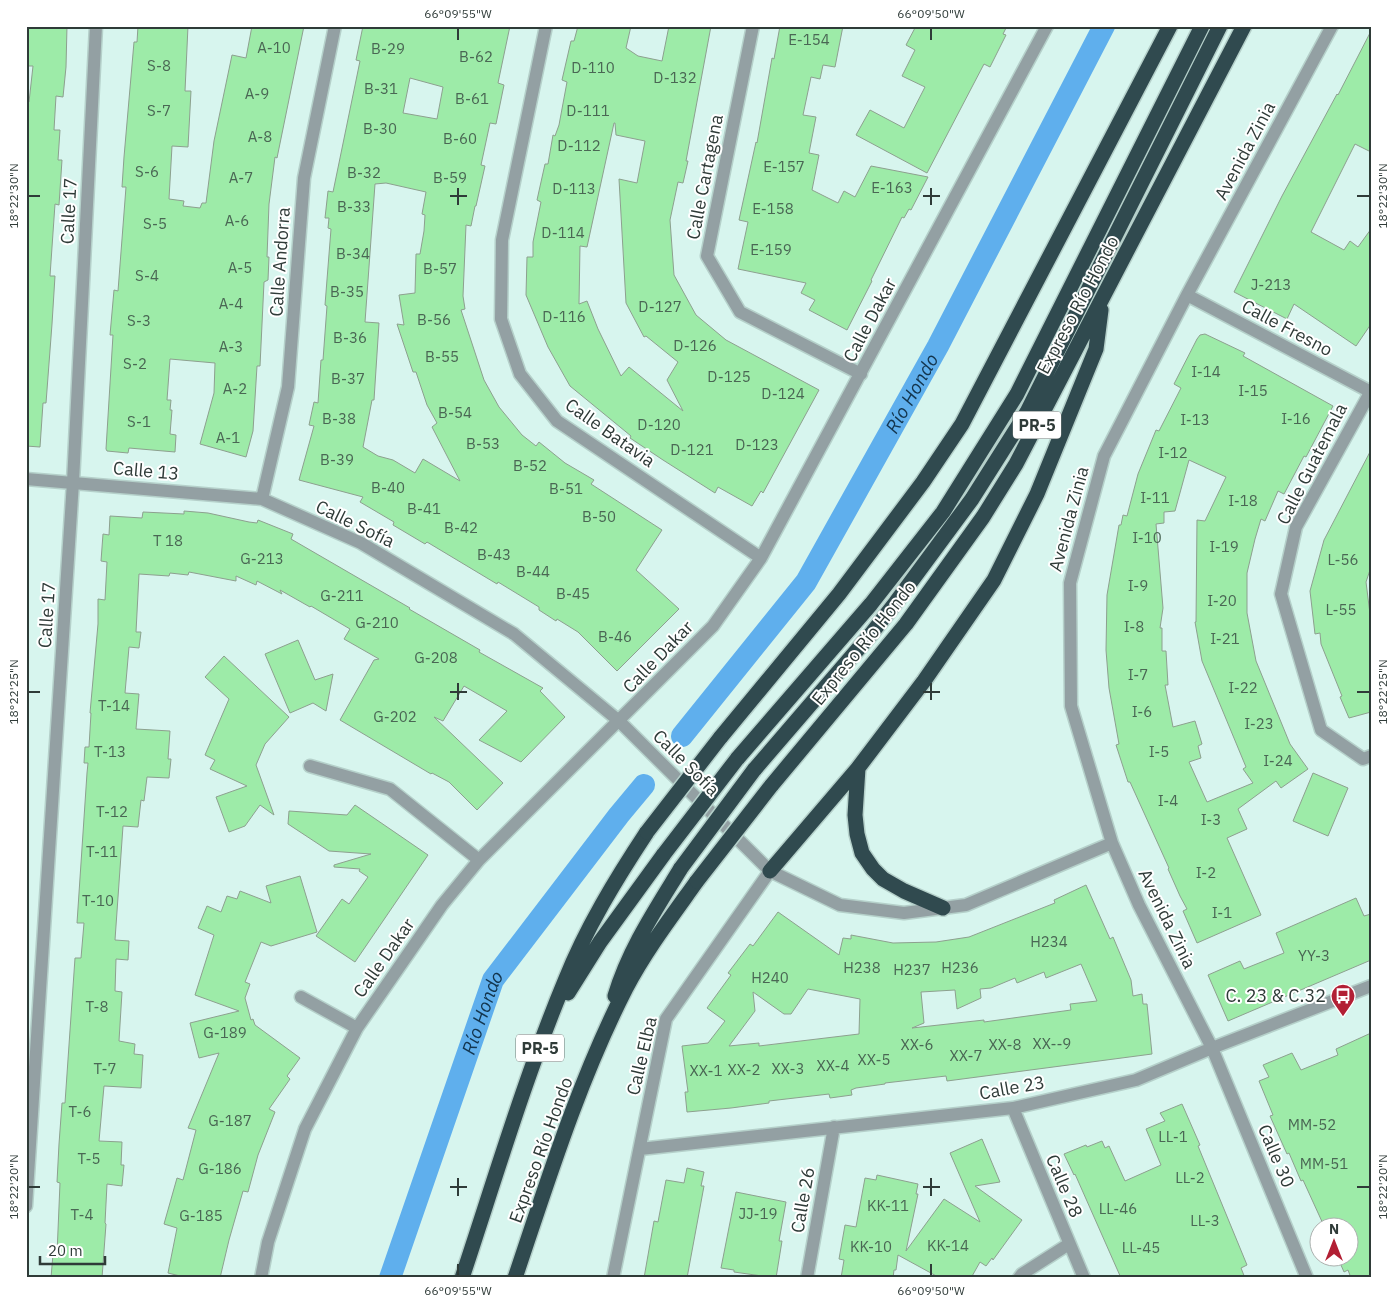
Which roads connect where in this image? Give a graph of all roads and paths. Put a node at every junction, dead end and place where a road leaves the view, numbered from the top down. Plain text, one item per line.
1 (96, 26) edge
2 (335, 26) edge
3 (546, 26) edge
4 (754, 26) edge
5 (1047, 26) edge
6 (1170, 26) edge
7 (1202, 26) edge
8 (1220, 26) edge
9 (1244, 26) edge
10 (1332, 26) edge
11 (1187, 295) junction
12 (1103, 299) junction
13 (860, 374) junction
14 (1371, 391) edge
15 (26, 479) edge
16 (73, 482) junction
17 (262, 500) junction
18 (761, 558) junction
19 (619, 721) junction
20 (1371, 756) edge
21 (310, 766) dead end
22 (858, 768) junction
23 (1112, 842) junction
24 (480, 860) junction
25 (770, 871) junction
26 (943, 908) junction
27 (1371, 986) edge
28 (301, 997) dead end
29 (549, 1024) junction
30 (357, 1028) junction
31 (604, 1036) junction
32 (1212, 1048) junction
33 (1013, 1108) junction
34 (834, 1128) junction
35 (640, 1148) junction
36 (26, 1206) edge
37 (1069, 1244) junction
38 (261, 1278) edge
39 (462, 1278) edge
40 (515, 1278) edge
41 (613, 1278) edge
42 (807, 1278) edge
43 (1019, 1278) edge
44 (1084, 1278) edge
45 (1307, 1278) edge

1 - 16 street, Calle 17
2 - 17 street, Calle Andorra
3 - 18 street, Calle Batavia
4 - 13 street, Calle Cartagena
5 - 13 street, Calle Dakar
6 - 29 highway, Expreso Río Hondo / PR-5, bridge
7 - 29 highway, bridge
8 - 31 highway, bridge
9 - 12 highway, Expreso Río Hondo / PR-5
10 - 11 street, Avenida Zinia
11 - 14 street, Calle Fresno
11 - 23 street, Avenida Zinia
12 - 22 highway
12 - 31 highway, Expreso Río Hondo / PR-5, bridge
13 - 18 street, Calle Dakar
14 - 20 street, Calle Guatemala
15 - 16 street, Calle 13
16 - 17 street, Calle 13
16 - 36 street, Calle 17
17 - 19 street, Calle Sofía
18 - 19 street, Calle Dakar
19 - 24 street, Calle Dakar
19 - 25 street, Calle Sofía
21 - 24 street
22 - 25 highway
22 - 26 highway
23 - 26 street, Calle Sofía
23 - 32 street, Avenida Zinia
24 - 30 street, Calle Dakar
25 - 26 street, Calle Sofía
25 - 35 street, Calle Elba
27 - 32 street, Calle 23
28 - 30 street
29 - 39 highway, Expreso Río Hondo / PR-5
30 - 38 street, Calle Dakar
31 - 40 highway, Expreso Río Hondo / PR-5
32 - 33 street, Calle 23
32 - 45 street, Calle 30
33 - 34 street, Calle 23
33 - 37 street, Calle 28
34 - 35 street, Calle 23
34 - 42 street, Calle 26
35 - 41 street, Calle Elba
37 - 43 street
37 - 44 street, Calle 28

